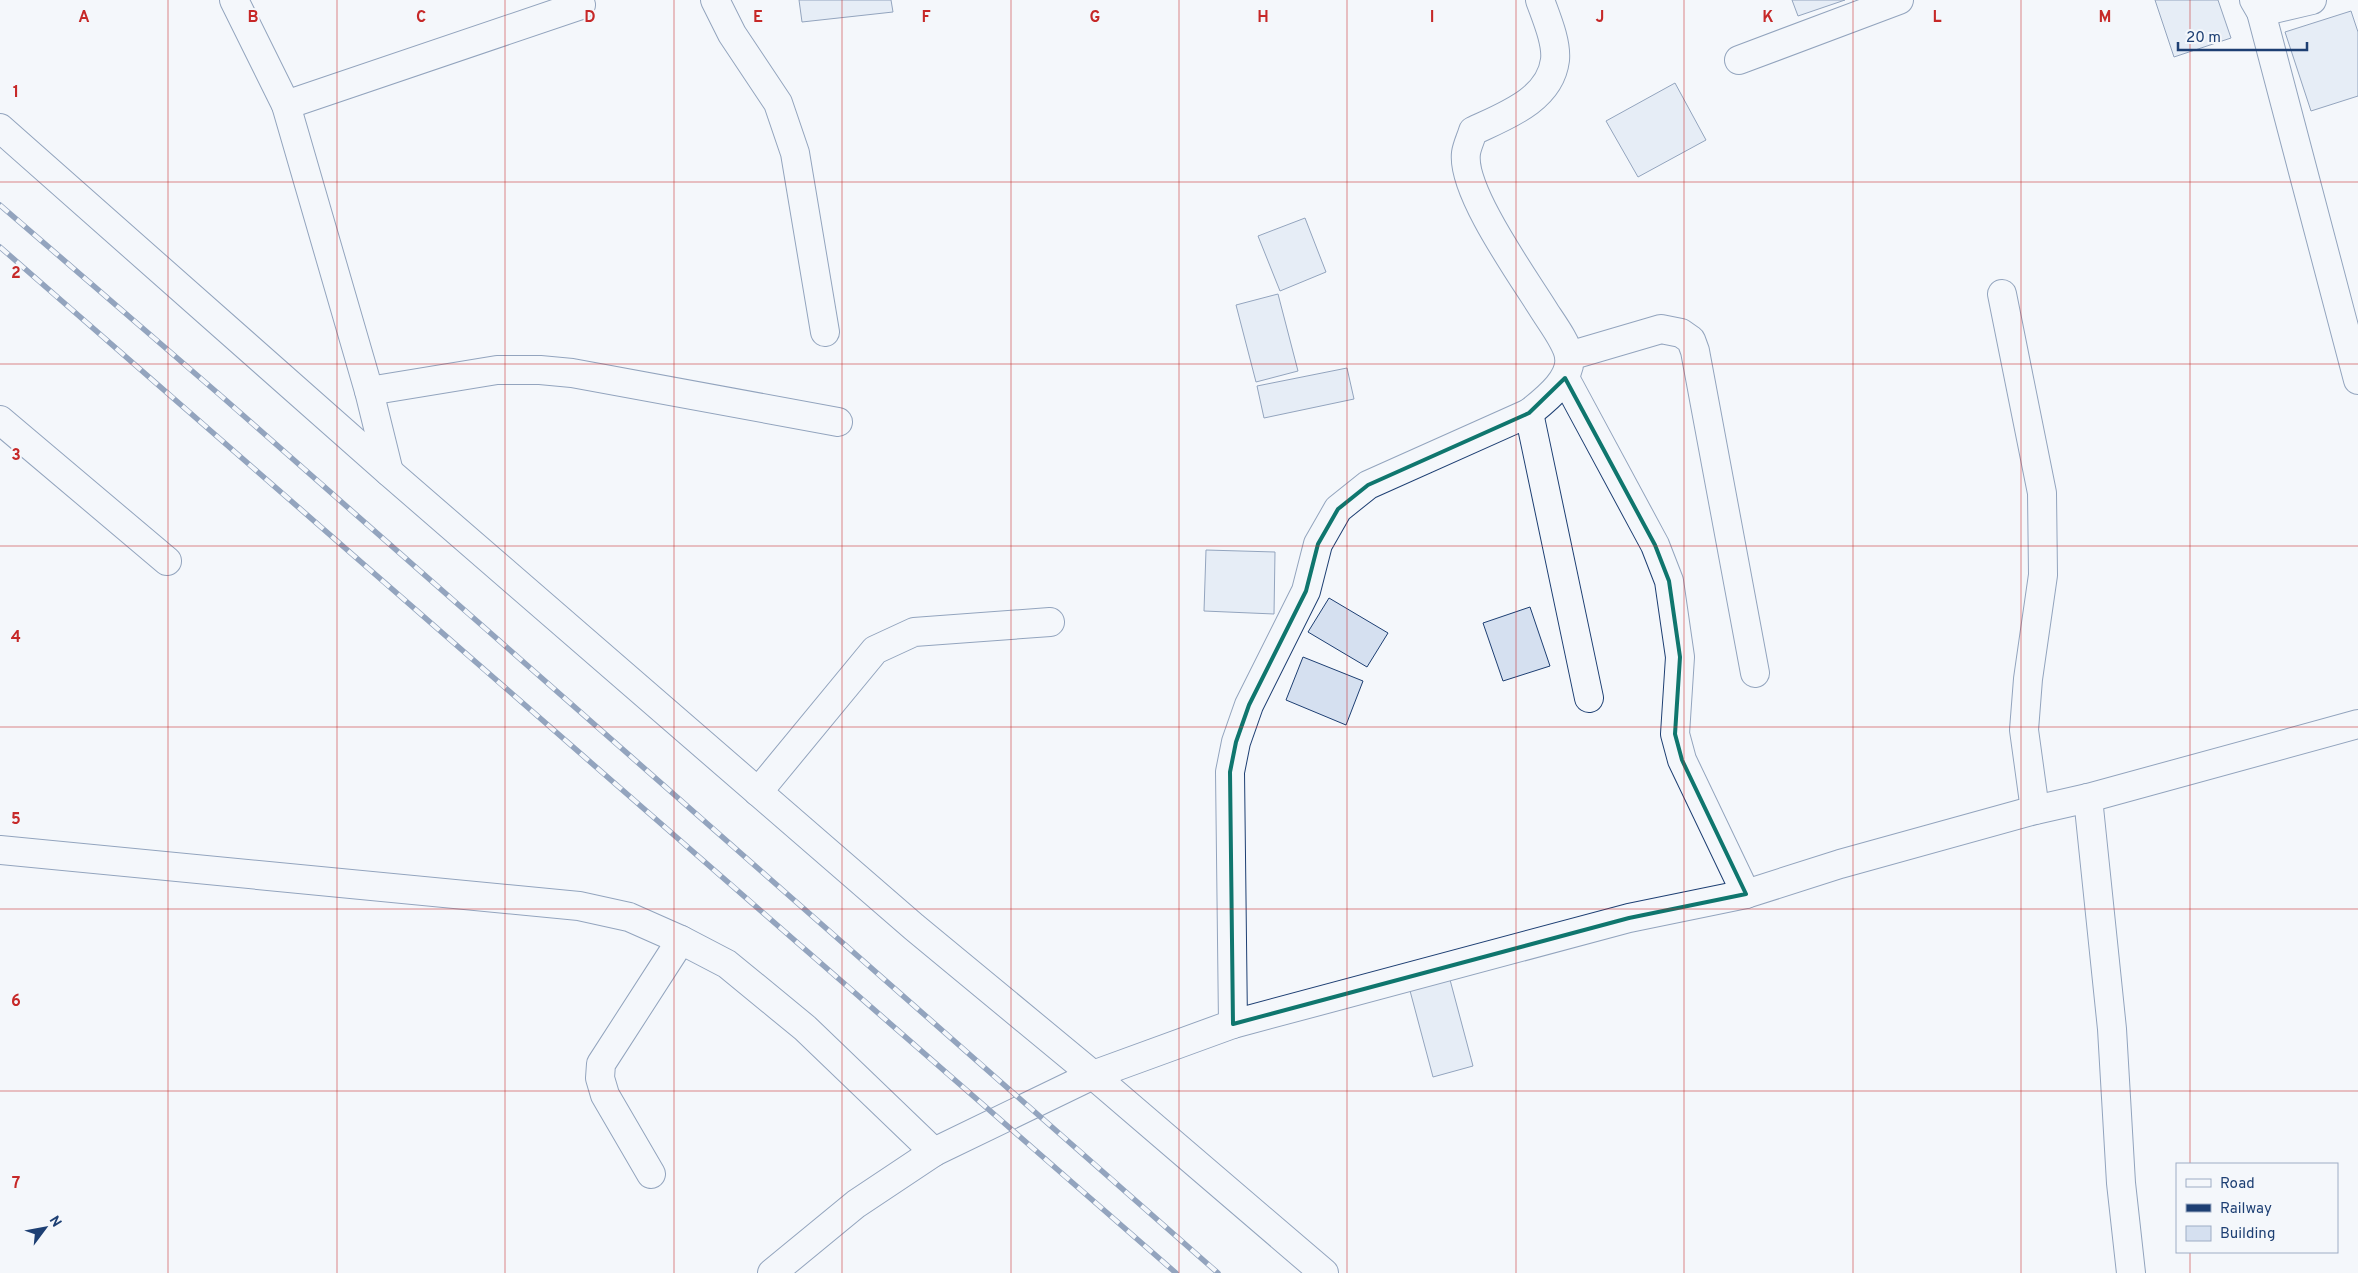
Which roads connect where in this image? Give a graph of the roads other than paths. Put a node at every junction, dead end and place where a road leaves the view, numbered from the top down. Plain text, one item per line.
1 (234, 0) edge
2 (715, 0) edge
3 (1540, 0) edge
4 (1899, 0) edge
5 (2312, 0) edge
6 (581, 5) dead end
7 (2257, 6) edge
8 (1740, 60) dead end
9 (286, 105) junction
10 (0, 128) edge
11 (2002, 294) dead end
12 (825, 332) dead end
13 (1567, 367) junction
14 (2358, 380) edge
15 (369, 391) junction
16 (1529, 413) junction
17 (0, 420) edge
18 (838, 422) dead end
19 (388, 472) junction
20 (167, 561) dead end
21 (1050, 622) dead end
22 (1755, 673) dead end
23 (1589, 698) dead end
24 (2358, 724) edge
25 (758, 792) junction
26 (2088, 798) junction
27 (2035, 810) junction
28 (0, 850) edge
29 (1746, 894) junction
30 (681, 940) junction
31 (1233, 1024) junction
32 (1094, 1075) junction
33 (934, 1152) junction
34 (652, 1174) dead end
35 (772, 1273) edge
36 (1324, 1273) edge
37 (2131, 1273) edge

1 - 9 street
2 - 12 street
3 - 13 street
4 - 8 street
5 - 7 street
6 - 9 street
7 - 14 street
9 - 15 street
10 - 19 street
11 - 27 street
13 - 16 street
13 - 22 street
13 - 29 street
15 - 18 street
15 - 19 street
16 - 23 street
16 - 31 street
17 - 20 street
19 - 25 street
21 - 25 street
24 - 26 street
25 - 32 street
26 - 27 street
26 - 37 street
27 - 29 street
28 - 30 street
29 - 31 street
30 - 33 street
30 - 34 street
31 - 32 street
32 - 33 street
32 - 36 street
33 - 35 street

